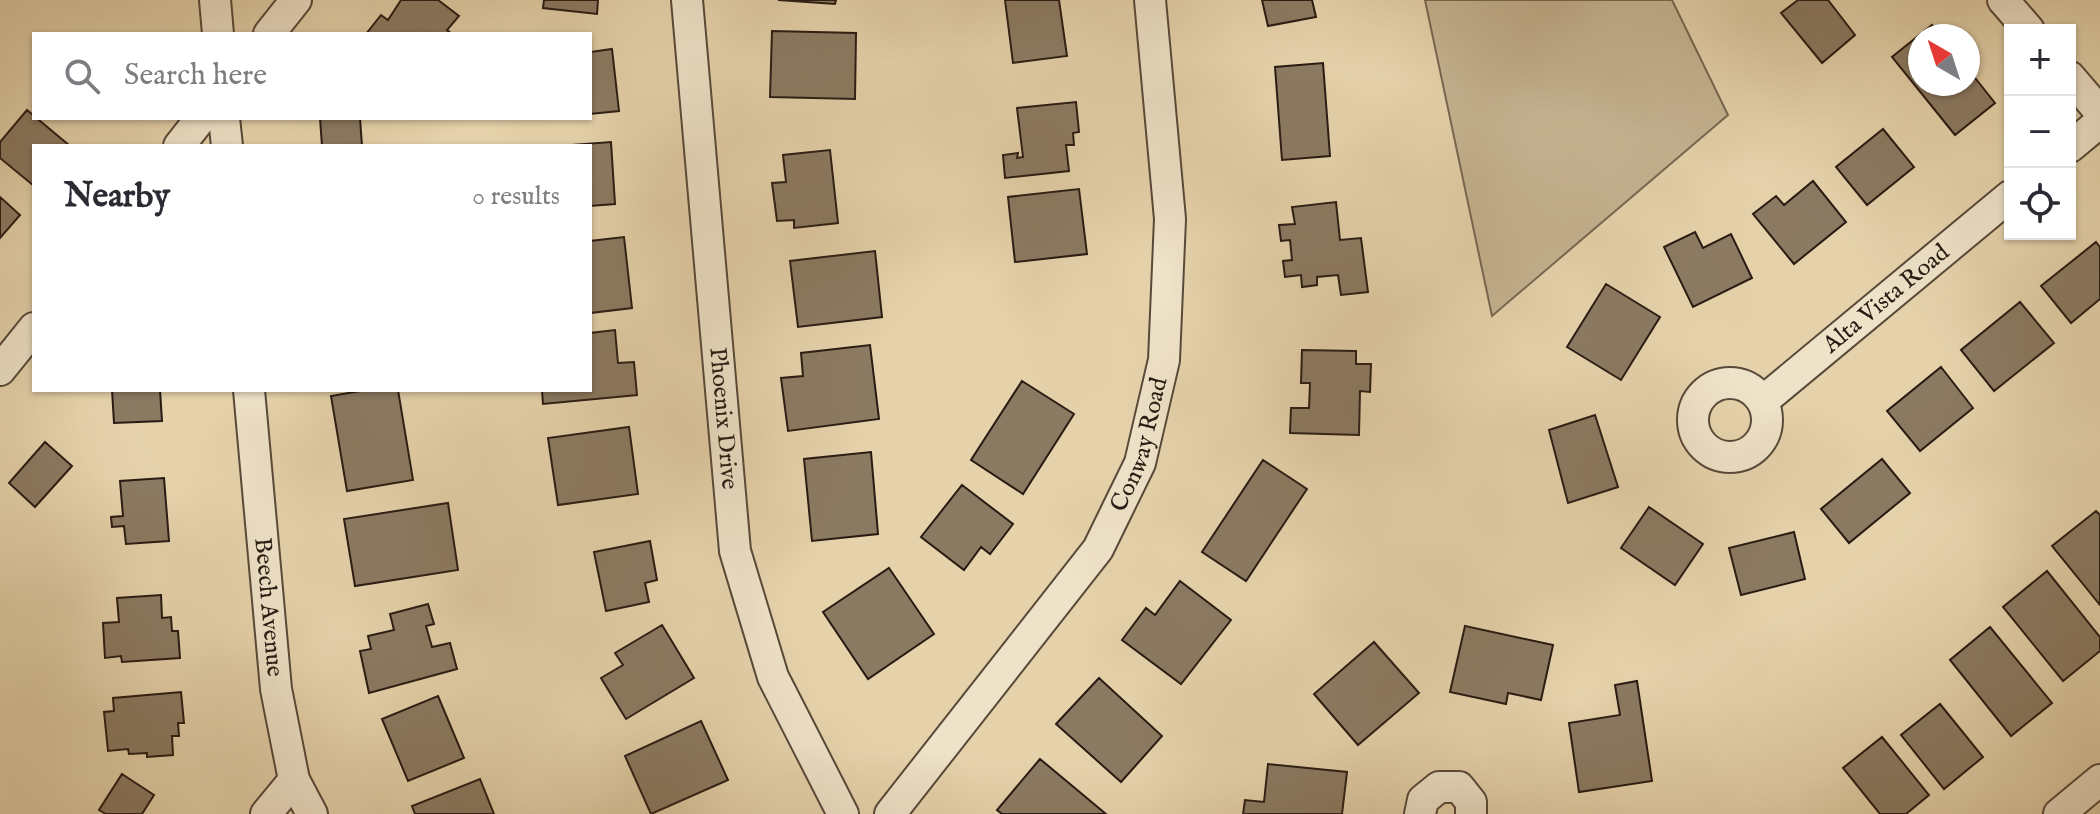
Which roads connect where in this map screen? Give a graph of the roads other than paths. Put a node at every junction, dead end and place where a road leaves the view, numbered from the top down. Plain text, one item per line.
1 (215, 0) edge
2 (296, 0) edge
3 (687, 0) edge
4 (1150, 0) edge
5 (2003, 0) edge
6 (2024, 24) edge
7 (218, 32) edge
8 (271, 32) edge
9 (2076, 84) edge
10 (2100, 112) edge
11 (199, 120) edge
12 (224, 120) edge
13 (2100, 122) edge
14 (2076, 142) edge
15 (181, 144) edge
16 (227, 144) edge
17 (2004, 201) edge
18 (32, 330) edge
19 (0, 370) edge
20 (249, 392) edge
21 (1763, 401) dead end
22 (294, 780) junction
23 (2100, 780) edge
24 (266, 814) edge
25 (312, 814) edge
26 (843, 814) edge
27 (890, 814) edge
28 (1420, 814) edge
29 (1471, 814) edge
30 (2059, 814) edge

1 - 7 street
2 - 8 street
3 - 26 street, Phoenix Drive
4 - 27 street, Conway Road
5 - 6 street
9 - 10 street
11 - 15 street
12 - 16 street
13 - 14 street
17 - 21 street, Alta Vista Road
18 - 19 street
20 - 22 street, Beech Avenue
22 - 24 street
22 - 25 street, Beech Avenue
23 - 30 street
28 - 29 street

